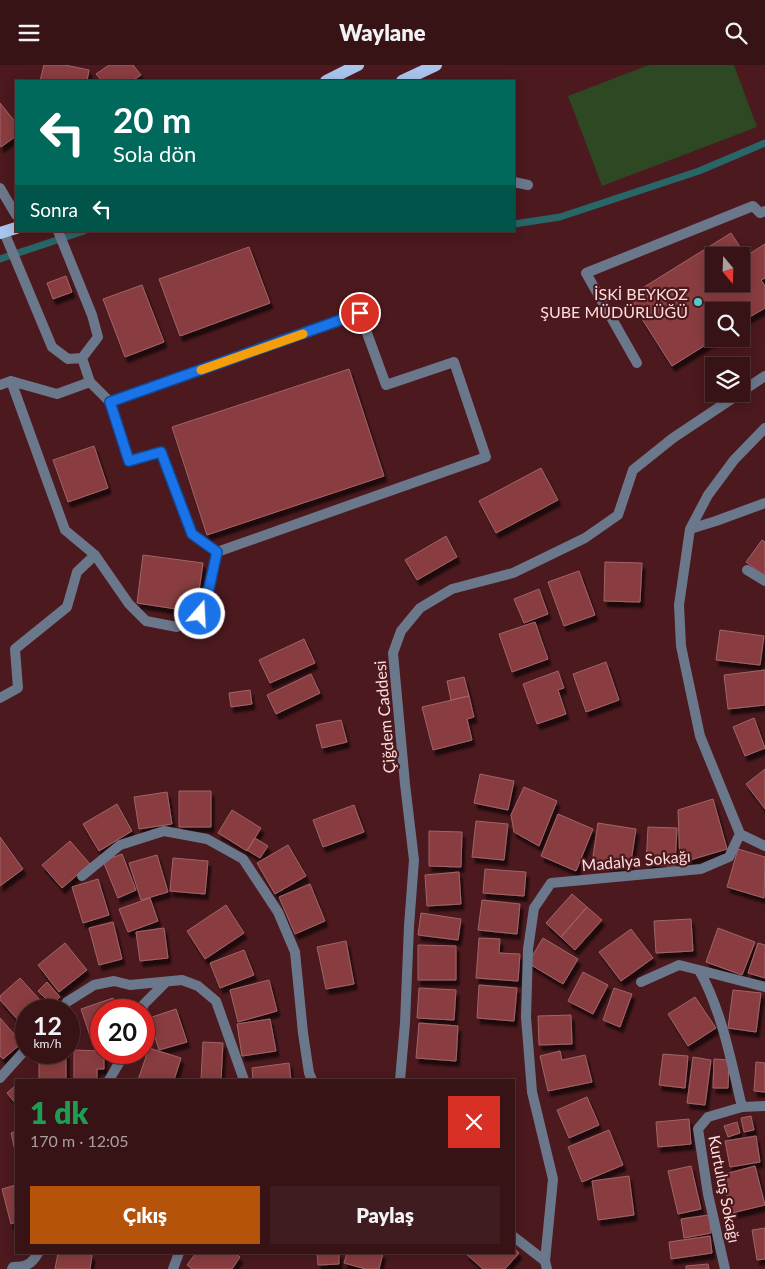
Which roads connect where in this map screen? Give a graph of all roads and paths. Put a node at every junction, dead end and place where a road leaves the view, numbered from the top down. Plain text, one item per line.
1 (358, 65) edge
2 (436, 65) edge
3 (328, 80) edge
4 (404, 80) edge
5 (515, 182) edge
6 (528, 185) dead end
7 (0, 188) edge
8 (765, 211) edge
9 (15, 213) edge
10 (58, 232) edge
11 (7, 233) edge
12 (82, 358) junction
13 (637, 363) dead end
14 (765, 376) edge
15 (11, 381) junction
16 (90, 382) junction
17 (0, 385) edge
18 (750, 386) edge
19 (110, 402) junction
20 (727, 402) edge
21 (765, 428) edge
22 (765, 503) edge
23 (690, 529) junction
24 (217, 552) junction
25 (95, 555) junction
26 (747, 570) dead end
27 (765, 581) edge
28 (0, 698) edge
29 (740, 833) junction
30 (765, 846) edge
31 (82, 876) dead end
32 (699, 970) junction
33 (641, 981) dead end
34 (166, 982) junction
35 (765, 987) edge
36 (72, 999) edge
37 (149, 999) edge
38 (15, 1061) edge
39 (118, 1064) edge
40 (0, 1078) edge
41 (110, 1079) edge
42 (244, 1079) edge
43 (312, 1079) edge
44 (400, 1079) edge
45 (765, 1106) edge
46 (742, 1107) junction
47 (515, 1238) edge
48 (38, 1254) edge
49 (179, 1254) edge
50 (546, 1265) edge
51 (12, 1269) edge
52 (173, 1269) edge
53 (726, 1269) edge

1 - 3 main road
2 - 4 main road
5 - 6 street
7 - 9 street
8 - 13 street
10 - 12 street
11 - 12 street
12 - 16 street
14 - 18 street, Çiğdem Caddesi
15 - 16 street
15 - 17 street
15 - 25 street
16 - 19 street
19 - 24 street
19 - 24 street
20 - 44 street, Çiğdem Caddesi
21 - 23 street
22 - 23 street
23 - 29 street
24 - 25 street
25 - 28 street
26 - 27 street
29 - 30 street
29 - 50 street, Madalya Sokağı
31 - 43 street
32 - 33 street
32 - 35 street
32 - 46 street
34 - 36 street
34 - 37 street
34 - 42 street
38 - 40 street
39 - 41 street
45 - 46 street, Kurtuluş Sokağı
46 - 53 street, Kurtuluş Sokağı
47 - 50 street
48 - 51 street
49 - 52 street

